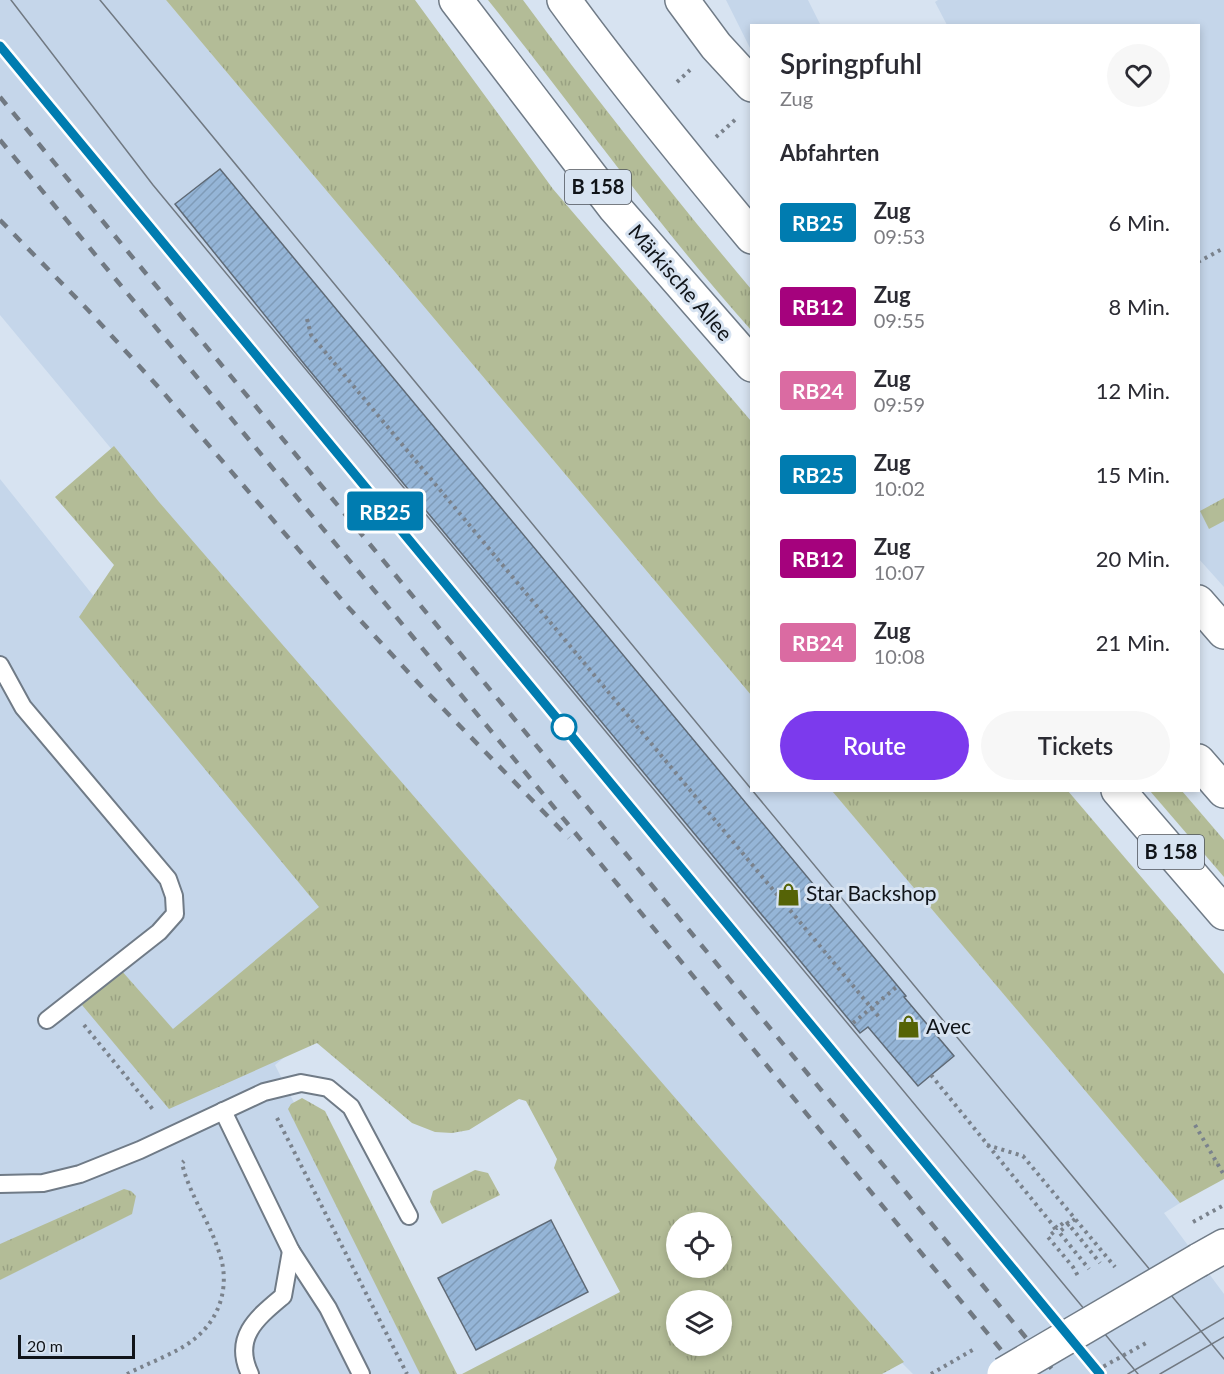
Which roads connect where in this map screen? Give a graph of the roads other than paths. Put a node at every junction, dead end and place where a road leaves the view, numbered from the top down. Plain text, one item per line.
1 (456, 0) edge
2 (564, 0) edge
3 (682, 0) edge
4 (748, 98) edge
5 (750, 235) edge
6 (750, 362) edge
7 (1200, 604) edge
8 (1224, 632) edge
9 (0, 665) edge
10 (1200, 763) edge
11 (1224, 791) edge
12 (1120, 792) edge
13 (1224, 913) edge
14 (47, 1020) dead end
15 (223, 1111) junction
16 (0, 1184) edge
17 (409, 1216) dead end
18 (291, 1251) junction
19 (1211, 1253) edge
20 (250, 1374) edge
21 (361, 1374) edge
22 (1004, 1374) edge

1 - 6 main road, Märkische Allee / B 158
2 - 5 main road
3 - 4 main road
7 - 8 main road
9 - 14 lane
10 - 11 main road
12 - 13 main road, B 158
15 - 16 lane
15 - 17 lane
15 - 18 lane
18 - 20 lane
18 - 21 lane
19 - 22 main road, bridge

